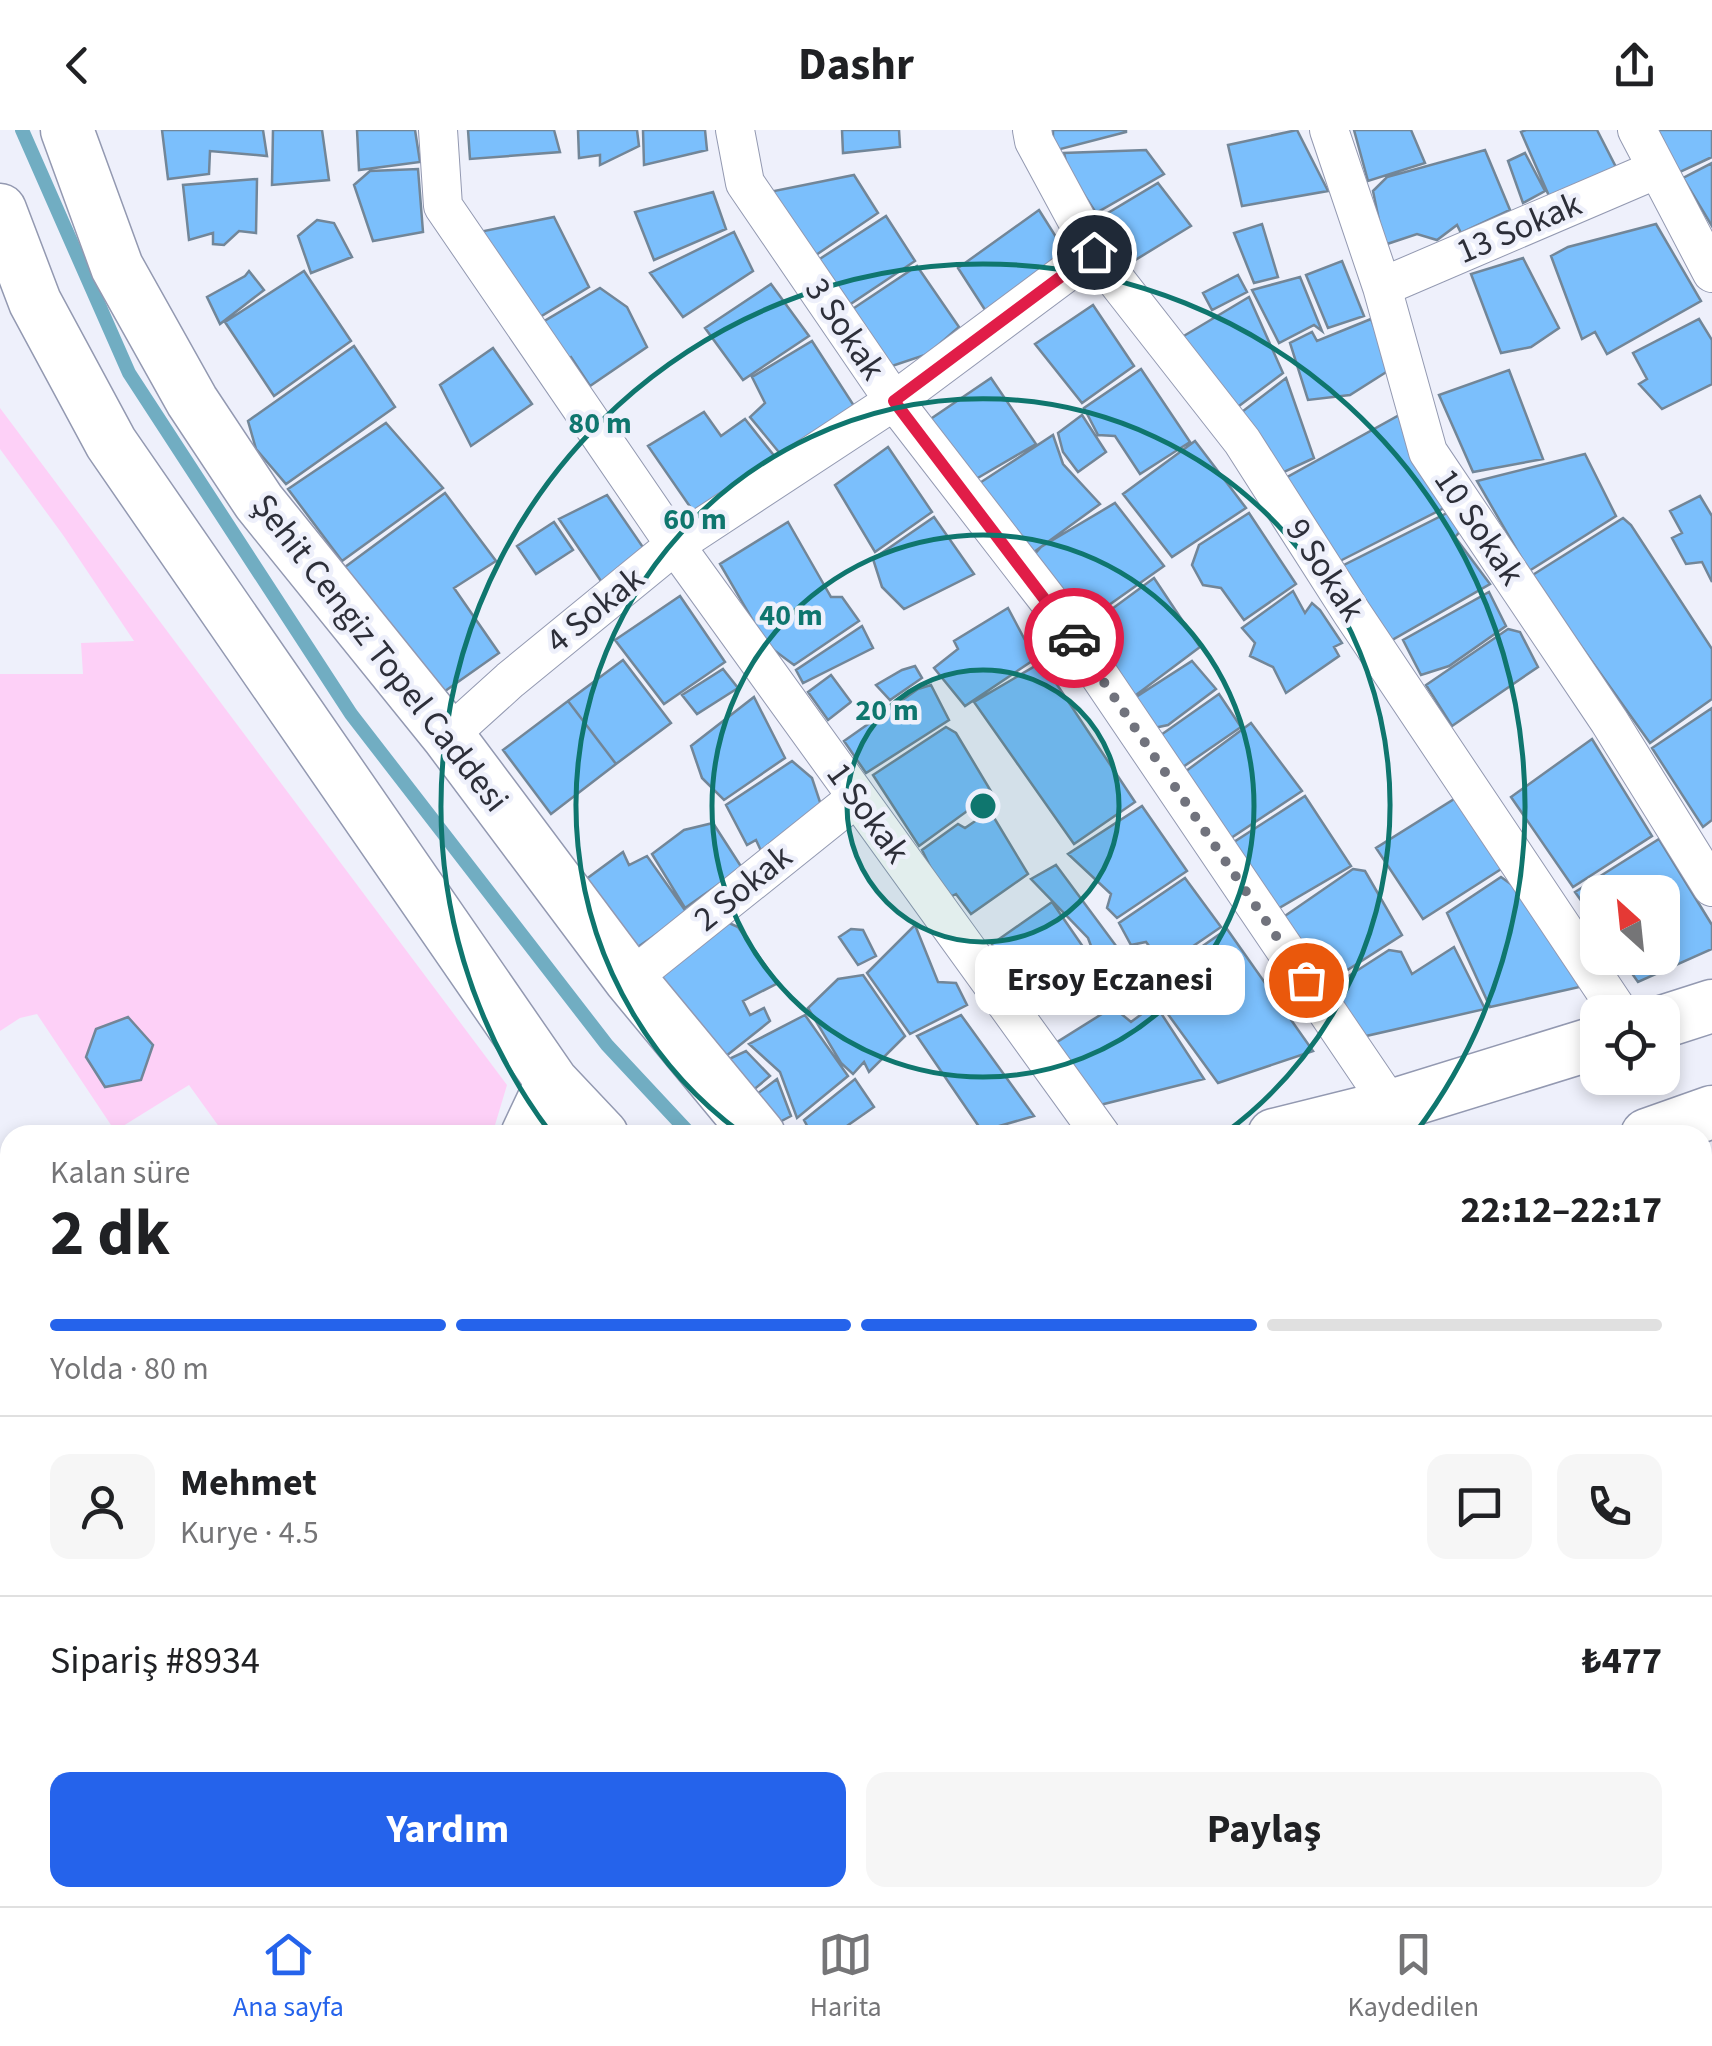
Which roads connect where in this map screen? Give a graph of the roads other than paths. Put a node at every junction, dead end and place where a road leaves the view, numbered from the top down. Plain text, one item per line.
1 (67, 130) edge
2 (438, 130) edge
3 (735, 130) edge
4 (1032, 130) edge
5 (1329, 130) edge
6 (1637, 130) edge
7 (1656, 170) junction
8 (0, 210) edge
9 (1094, 252) junction
10 (1712, 273) edge
11 (1382, 286) junction
12 (894, 401) junction
13 (674, 545) junction
14 (448, 736) junction
15 (856, 798) junction
16 (1712, 886) edge
17 (630, 980) junction
18 (1608, 995) edge
19 (1712, 1006) edge
20 (1680, 1016) edge
21 (1580, 1048) edge
22 (552, 1082) junction
23 (1391, 1106) junction
24 (1712, 1112) edge
25 (532, 1125) edge
26 (593, 1125) edge
27 (751, 1125) edge
28 (1094, 1125) edge
29 (1314, 1125) edge
30 (1675, 1125) edge

1 - 14 main road, Şehit Cengiz Topel Caddesi
2 - 13 street, 1 Sokak
3 - 12 street, 3 Sokak
4 - 9 street, 9 Sokak
5 - 11 street, 10 Sokak
6 - 7 street
7 - 10 street
7 - 11 street, 13 Sokak
8 - 22 main road
9 - 12 street, 4 Sokak
9 - 18 street, 9 Sokak
11 - 16 street, 10 Sokak
12 - 13 street, 4 Sokak
12 - 23 street, 3 Sokak
13 - 14 street, 4 Sokak
13 - 15 street, 1 Sokak
14 - 17 main road, Şehit Cengiz Topel Caddesi
15 - 17 street, 2 Sokak
15 - 28 street, 1 Sokak
17 - 27 main road, Şehit Cengiz Topel Caddesi
19 - 20 main road
21 - 23 main road
22 - 25 main road
22 - 26 main road
23 - 29 main road
24 - 30 main road

